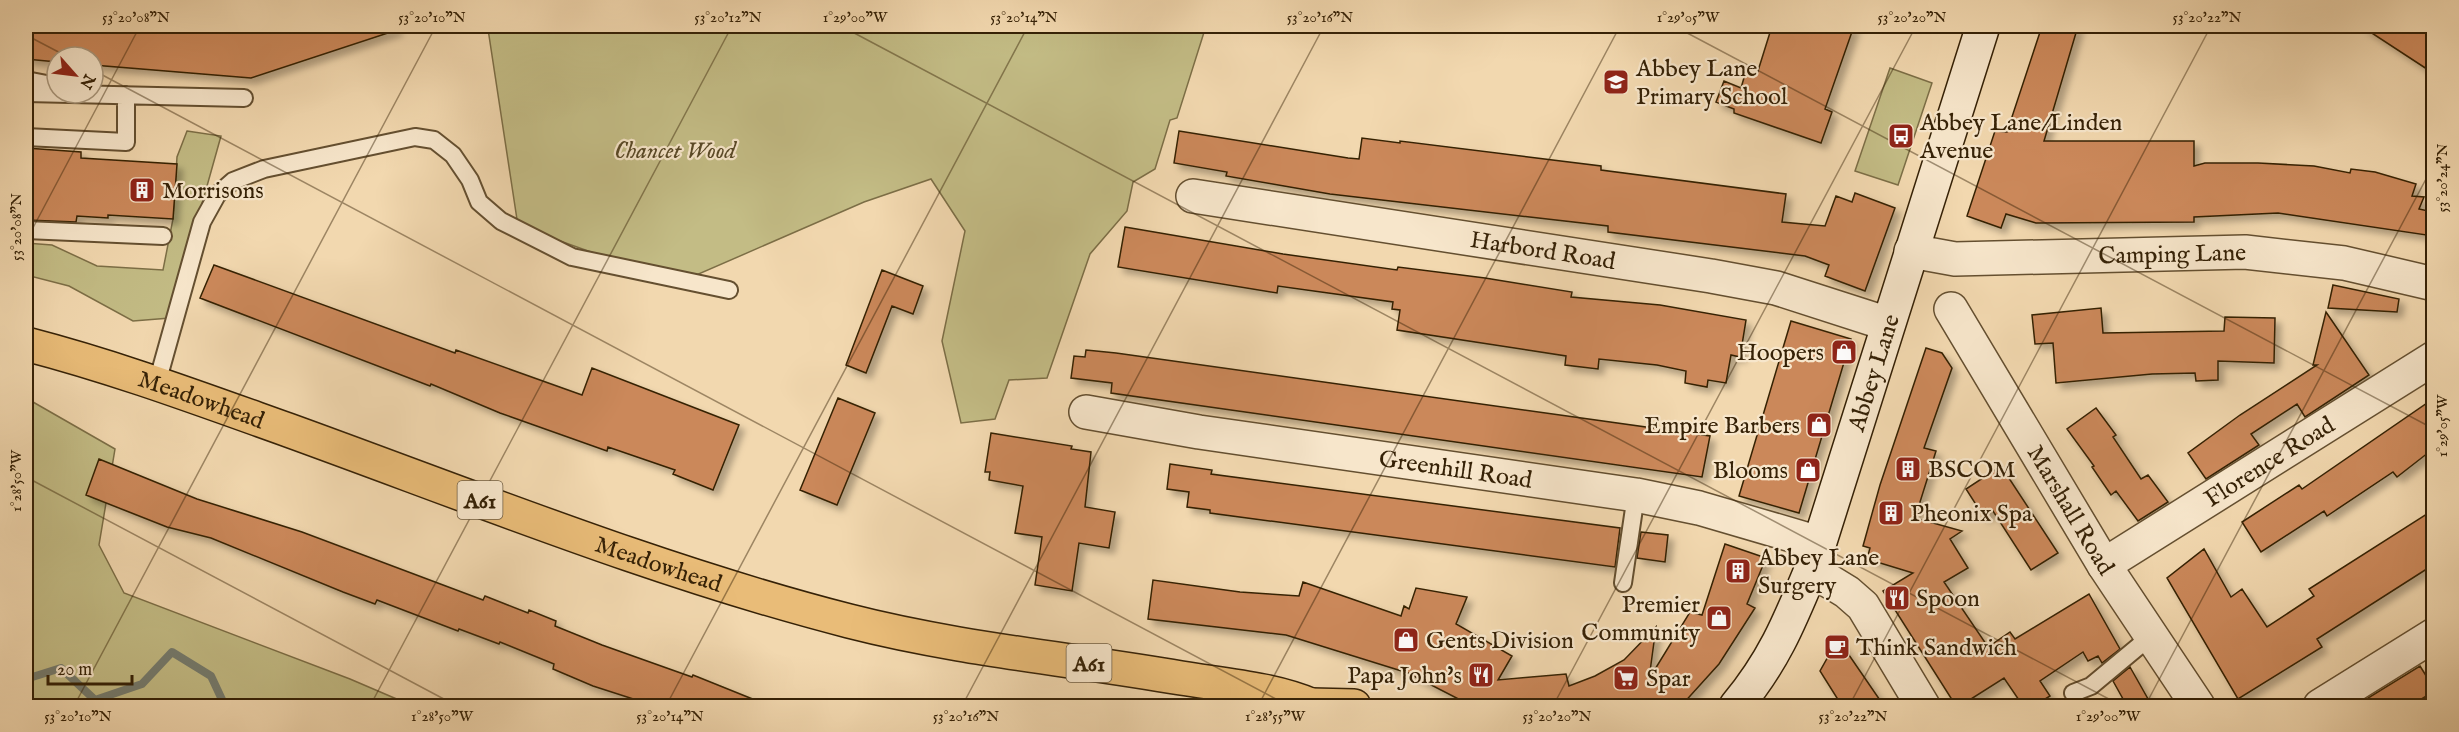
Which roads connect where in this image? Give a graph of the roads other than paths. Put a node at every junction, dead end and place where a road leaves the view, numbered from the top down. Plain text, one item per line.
1 (1983, 26) edge
2 (26, 80) edge
3 (45, 84) edge
4 (26, 93) edge
5 (45, 93) edge
6 (105, 94) edge
7 (126, 95) junction
8 (244, 98) dead end
9 (26, 137) edge
10 (1193, 196) dead end
11 (26, 230) edge
12 (163, 236) dead end
13 (1911, 251) junction
14 (2433, 284) edge
15 (729, 290) dead end
16 (1951, 309) dead end
17 (1888, 324) junction
18 (26, 344) edge
19 (2433, 358) edge
20 (157, 383) junction
21 (1086, 412) dead end
22 (1636, 495) junction
23 (1815, 557) junction
24 (2104, 565) junction
25 (1623, 583) dead end
26 (2433, 635) edge
27 (2151, 636) junction
28 (2073, 693) dead end
29 (1312, 706) edge
30 (1354, 706) edge
31 (1736, 706) edge
32 (1923, 706) edge
33 (2198, 706) edge
34 (2320, 706) edge

1 - 13 street, Abbey Lane
2 - 3 lane
4 - 5 lane
6 - 7 lane
7 - 8 lane
7 - 9 lane
10 - 17 street, Harbord Road
11 - 12 lane
13 - 14 street, Camping Lane
13 - 17 street, Abbey Lane
15 - 20 lane
16 - 24 street, Marshall Road
17 - 23 street, Abbey Lane
18 - 20 highway, Meadowhead / A61
19 - 24 street, Florence Road
20 - 29 highway, Meadowhead / A61
21 - 22 street, Greenhill Road
22 - 23 street, Greenhill Road
22 - 25 lane
23 - 31 street, Abbey Lane
23 - 32 street, Greenhill Road
24 - 27 street, Marshall Road
26 - 34 street
27 - 28 lane
27 - 33 street, Marshall Road
29 - 30 highway, A61

